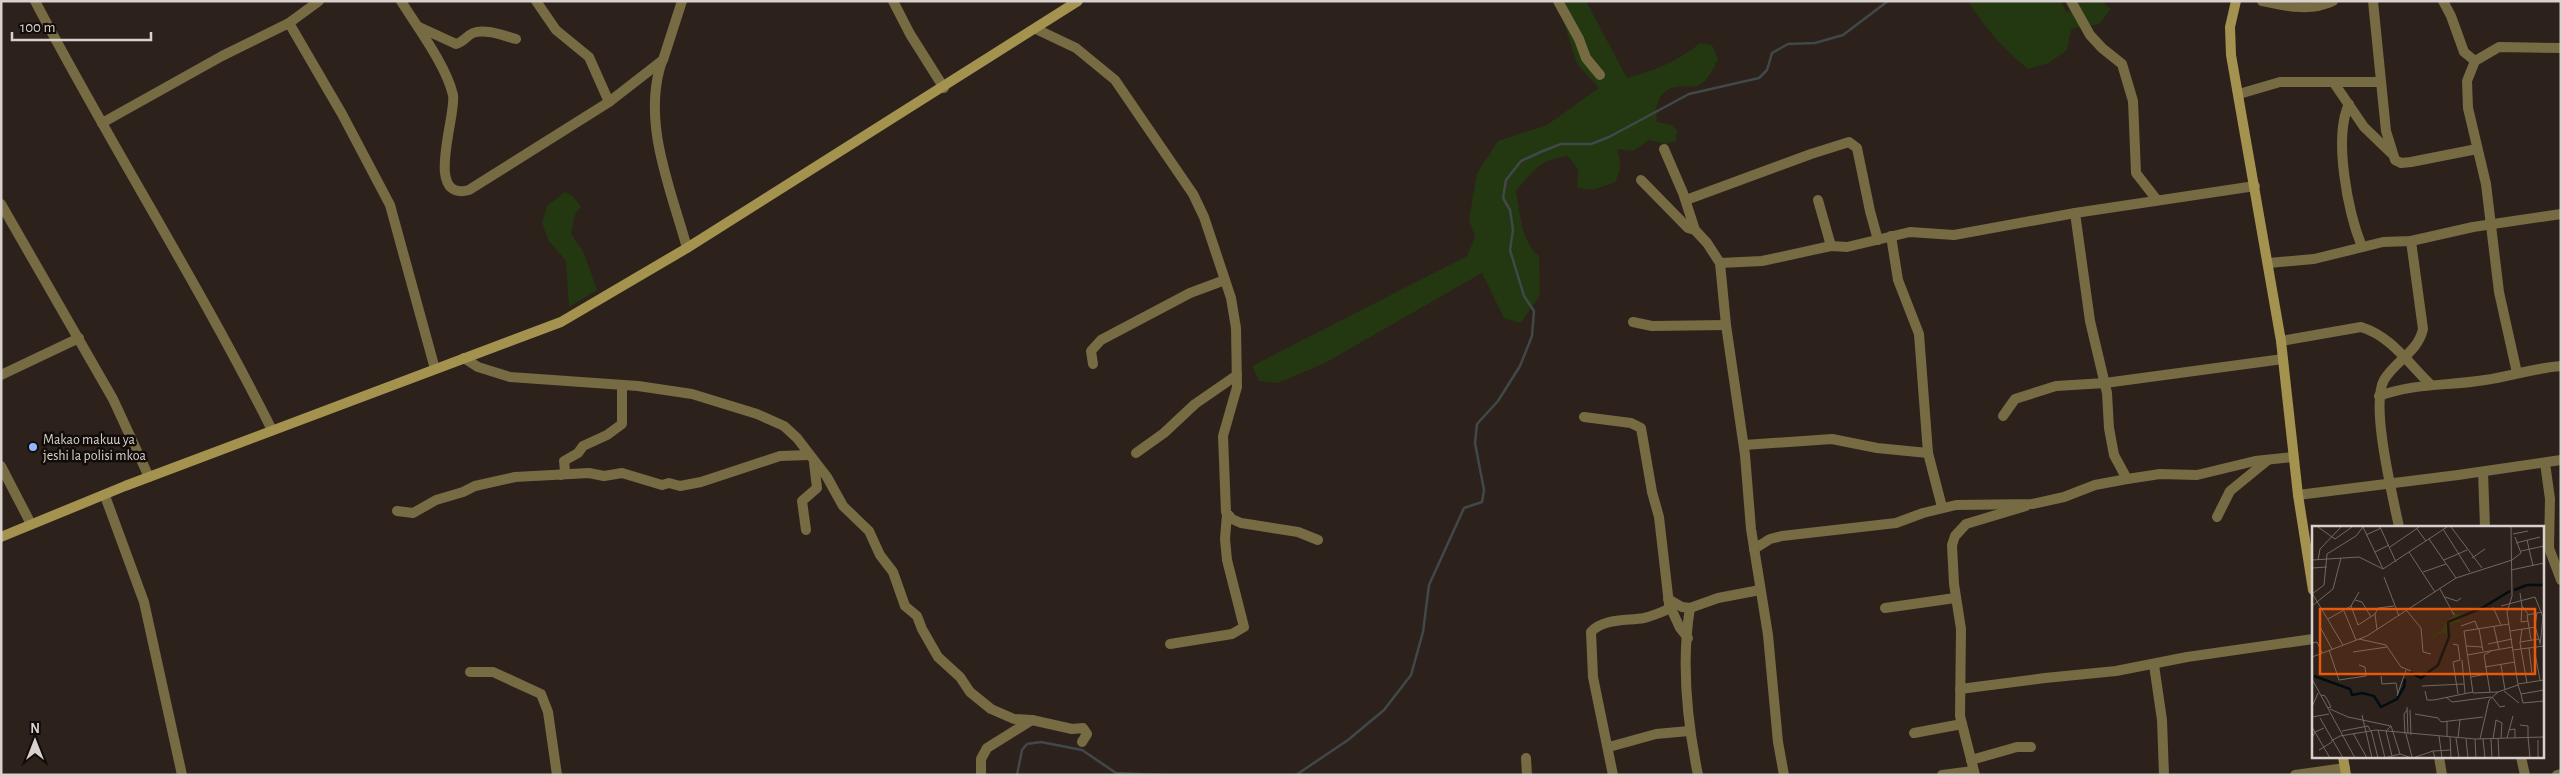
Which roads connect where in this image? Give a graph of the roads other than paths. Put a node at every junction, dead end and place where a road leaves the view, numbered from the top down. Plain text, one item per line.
1 (35, 1) edge
2 (319, 1) edge
3 (401, 1) edge
4 (536, 1) edge
5 (682, 1) edge
6 (892, 1) edge
7 (1078, 1) edge
8 (1558, 1) edge
9 (2071, 1) edge
10 (2236, 1) edge
11 (2262, 1) edge
12 (2333, 1) edge
13 (2373, 1) edge
14 (2442, 1) edge
15 (289, 23) junction
16 (419, 27) junction
17 (1036, 29) junction
18 (516, 39) dead end
19 (2561, 48) edge
20 (663, 60) junction
21 (2475, 61) junction
22 (1600, 75) dead end
23 (2380, 82) junction
24 (2334, 83) junction
25 (944, 88) junction
26 (2239, 94) junction
27 (609, 102) junction
28 (2349, 104) junction
29 (102, 123) junction
30 (1664, 149) dead end
31 (2477, 149) junction
32 (2391, 153) junction
33 (1641, 180) dead end
34 (2255, 186) junction
35 (1686, 200) junction
36 (1818, 200) dead end
37 (2158, 200) junction
38 (1, 204) edge
39 (2075, 213) junction
40 (2561, 214) edge
41 (2492, 225) junction
42 (1695, 230) junction
43 (1891, 236) junction
44 (1878, 240) junction
45 (2411, 240) junction
46 (1831, 246) junction
47 (2362, 247) junction
48 (687, 248) junction
49 (1720, 263) junction
50 (2269, 263) junction
51 (1225, 280) junction
52 (1633, 322) dead end
53 (1726, 325) junction
54 (79, 338) junction
55 (2281, 341) junction
56 (2406, 357) junction
57 (464, 358) junction
58 (2283, 359) junction
59 (1093, 364) dead end
60 (2561, 366) edge
61 (435, 369) junction
62 (2518, 373) junction
63 (1, 375) edge
64 (1237, 375) junction
65 (2105, 382) junction
66 (622, 385) junction
67 (2431, 385) junction
68 (2379, 396) junction
69 (2003, 416) dead end
70 (1584, 417) dead end
71 (272, 430) junction
72 (1744, 445) junction
73 (1136, 453) dead end
74 (1928, 453) junction
75 (2293, 456) junction
76 (812, 458) junction
77 (2269, 460) junction
78 (2561, 460) edge
79 (2545, 463) junction
80 (1, 466) edge
81 (2483, 472) junction
82 (561, 475) junction
83 (149, 478) junction
84 (2127, 479) junction
85 (2391, 484) junction
86 (2298, 495) junction
87 (105, 496) junction
88 (2032, 504) junction
89 (1942, 507) junction
90 (397, 511) dead end
91 (1227, 514) junction
92 (2217, 517) dead end
93 (31, 524) junction
94 (2399, 526) edge
95 (2486, 526) edge
96 (806, 530) dead end
97 (1, 537) edge
98 (1318, 540) dead end
99 (1754, 550) junction
100 (2556, 553) edge
101 (2561, 580) edge
102 (2312, 584) edge
103 (1760, 590) junction
104 (1955, 598) junction
105 (1669, 604) junction
106 (1690, 608) junction
107 (1886, 608) dead end
108 (1688, 638) junction
109 (2312, 639) edge
110 (1170, 644) dead end
111 (2154, 665) junction
112 (470, 672) dead end
113 (1960, 689) junction
114 (1032, 720) junction
115 (1962, 724) junction
116 (1690, 731) junction
117 (1914, 733) dead end
118 (1082, 742) dead end
119 (1609, 747) junction
120 (2030, 747) dead end
121 (1526, 758) dead end
122 (2439, 758) edge
123 (2521, 758) edge
124 (1971, 760) junction
125 (2345, 767) edge
126 (1974, 773) edge
127 (182, 775) edge
128 (557, 775) edge
129 (981, 775) edge
130 (1527, 775) edge
131 (1614, 775) edge
132 (1698, 775) edge
133 (1784, 775) edge
134 (1942, 775) edge
135 (2164, 775) edge
136 (2295, 775) edge
137 (2442, 775) edge
138 (2525, 775) edge

1 - 29 street
2 - 15 street
3 - 16 street
4 - 27 street
5 - 20 street
6 - 25 street
7 - 17 street
8 - 22 street
9 - 37 street
10 - 26 street
11 - 12 street
13 - 23 street
14 - 21 street
15 - 29 street
15 - 61 street
16 - 18 street
16 - 27 street
17 - 25 street
17 - 51 street
19 - 21 street
20 - 27 street
20 - 48 street
21 - 31 street
23 - 24 street
23 - 32 street
24 - 26 street
24 - 28 street
25 - 48 street
26 - 34 street
28 - 32 street
28 - 47 street
29 - 71 street
30 - 35 street
31 - 32 street
31 - 41 street
33 - 42 street
34 - 37 street
34 - 50 street
35 - 42 street
35 - 44 street
36 - 46 street
37 - 39 street
38 - 54 street
39 - 43 street
39 - 65 street
40 - 41 street
41 - 45 street
41 - 62 street
42 - 49 street
43 - 44 street
43 - 74 street
44 - 46 street
45 - 47 street
45 - 56 street
46 - 49 street
47 - 50 street
48 - 57 street
49 - 53 street
50 - 55 street
51 - 59 street
51 - 64 street
52 - 53 street
53 - 72 street
54 - 63 street
54 - 83 street
55 - 56 street
55 - 58 street
56 - 67 street
56 - 68 street
57 - 61 street
57 - 66 street
58 - 65 street
58 - 75 street
60 - 62 street
61 - 71 street
62 - 67 street
64 - 73 street
64 - 91 street
65 - 69 street
65 - 84 street
66 - 76 street
66 - 82 street
67 - 68 street
68 - 85 street
70 - 105 street
71 - 83 street
72 - 74 street
72 - 99 street
74 - 89 street
75 - 77 street
75 - 86 street
76 - 82 street
76 - 96 street
76 - 114 street
77 - 84 street
77 - 92 street
78 - 79 street
79 - 81 street
79 - 100 street
80 - 93 street
81 - 85 street
81 - 95 street
82 - 90 street
83 - 87 street
84 - 88 street
85 - 86 street
85 - 94 street
86 - 102 street
87 - 93 street
87 - 127 street
88 - 89 street
88 - 104 street
89 - 99 street
91 - 98 street
91 - 110 street
93 - 97 street
99 - 103 street
100 - 101 street
103 - 106 street
103 - 133 street
104 - 107 street
104 - 113 street
105 - 106 street
105 - 108 street
105 - 119 street
106 - 108 street
108 - 116 street
109 - 111 street
111 - 113 street
111 - 135 street
112 - 128 street
113 - 115 street
114 - 118 street
114 - 129 street
115 - 117 street
115 - 124 street
116 - 119 street
116 - 132 street
119 - 131 street
120 - 124 street
121 - 130 street
122 - 137 street
123 - 138 street
124 - 126 street
125 - 136 street
126 - 134 street

